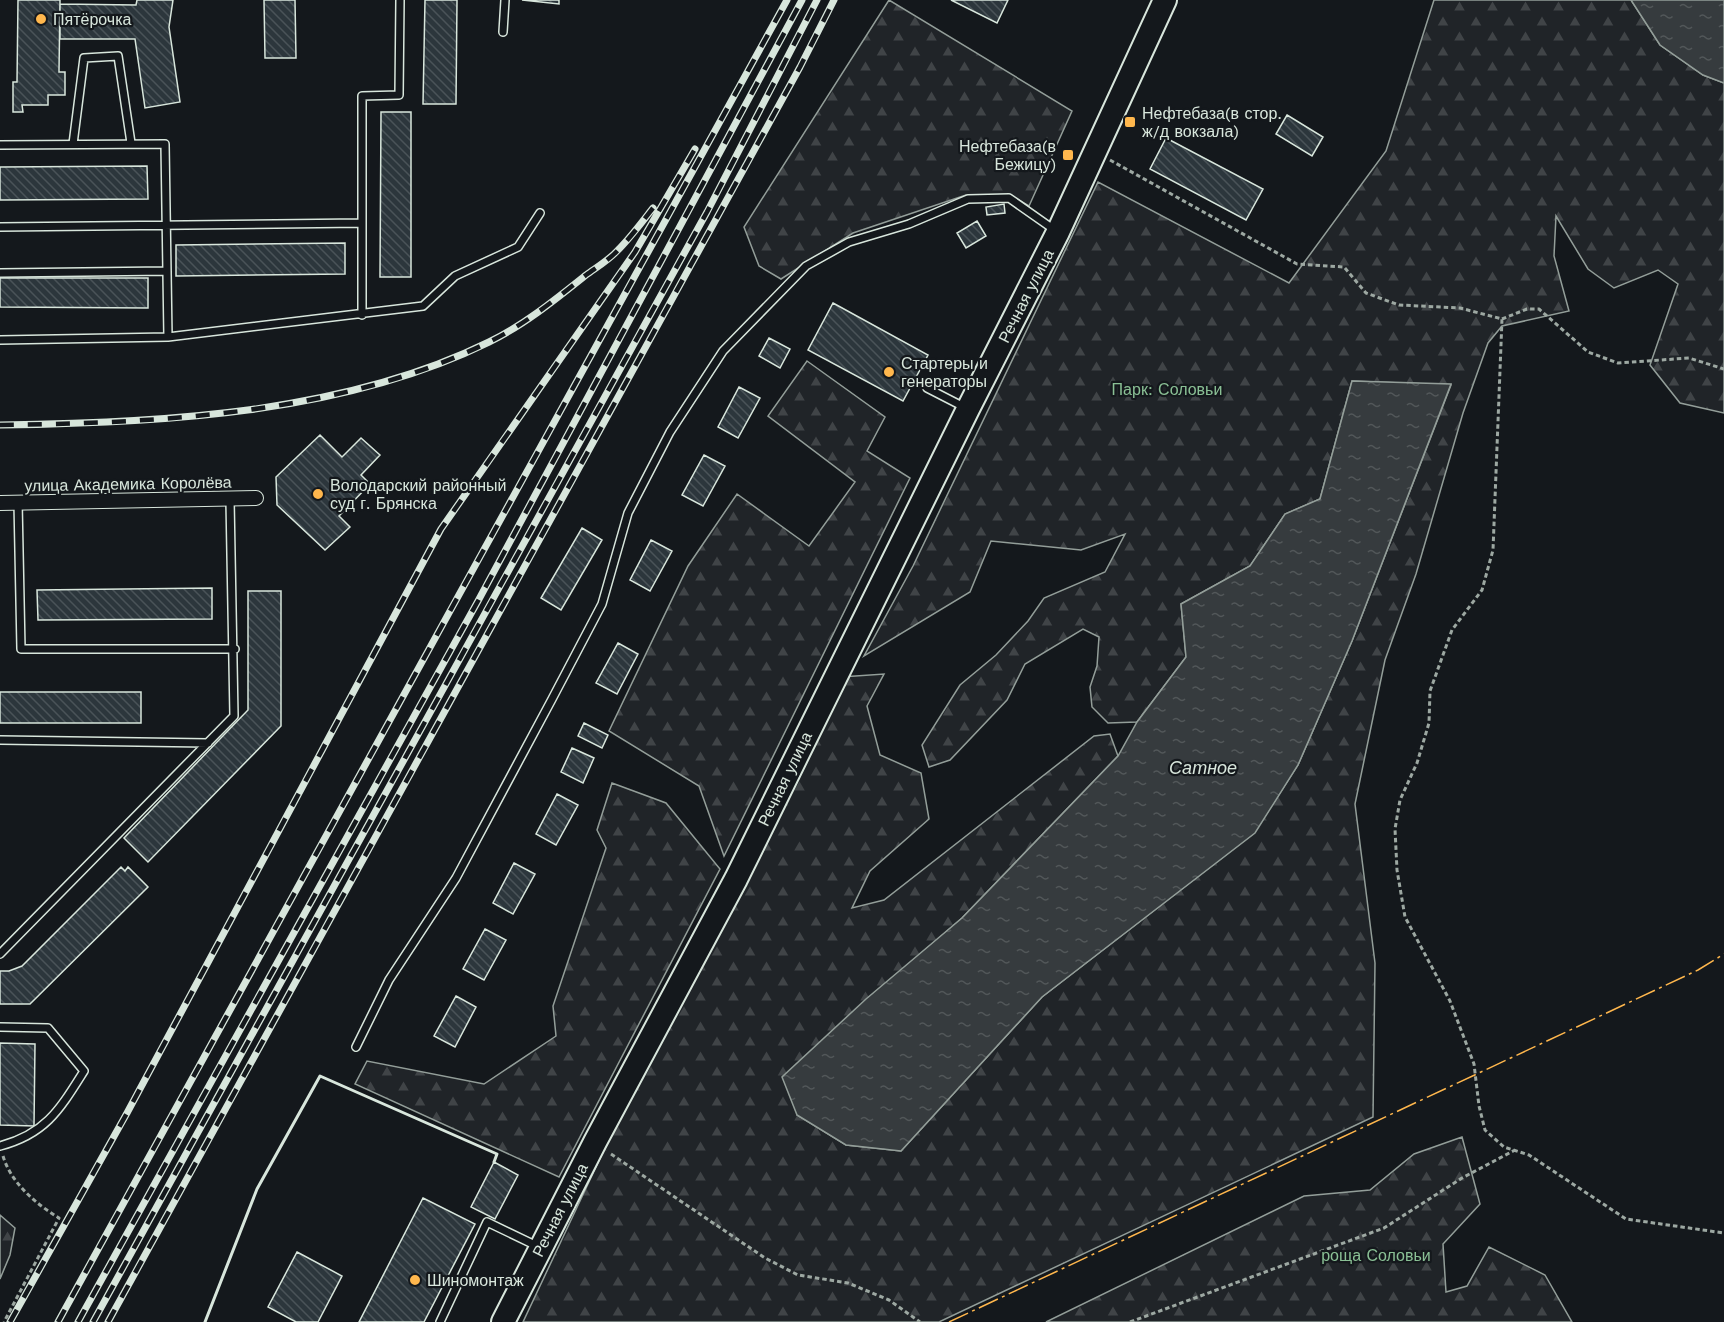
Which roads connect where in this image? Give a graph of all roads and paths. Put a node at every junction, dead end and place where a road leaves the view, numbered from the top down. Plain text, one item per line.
1 (400, 0) edge
2 (505, 0) edge
3 (1165, 0) edge
4 (503, 32) dead end
5 (131, 143) junction
6 (73, 144) junction
7 (0, 145) edge
8 (1096, 152) junction
9 (540, 213) dead end
10 (361, 223) junction
11 (167, 224) junction
12 (0, 227) edge
13 (1058, 232) junction
14 (167, 271) junction
15 (0, 273) edge
16 (362, 315) junction
17 (1502, 320) junction
18 (168, 337) junction
19 (0, 340) edge
20 (1724, 369) edge
21 (927, 388) dead end
22 (968, 409) junction
23 (256, 498) dead end
24 (231, 500) junction
25 (0, 502) edge
26 (18, 502) junction
27 (235, 649) junction
28 (0, 740) edge
29 (208, 743) junction
30 (0, 954) edge
31 (0, 1027) edge
32 (356, 1047) dead end
33 (594, 1142) junction
34 (0, 1146) edge
35 (1515, 1150) junction
36 (1724, 1233) edge
37 (541, 1248) junction
38 (4, 1322) edge
39 (440, 1322) edge
40 (503, 1322) edge
41 (921, 1322) edge
42 (1130, 1322) edge

1 - 10 lane
2 - 4 lane
3 - 8 main road, Речная улица
5 - 6 lane
5 - 6 lane
5 - 11 lane
6 - 7 lane
8 - 13 main road, Речная улица
8 - 17 path
9 - 16 lane
10 - 11 lane
10 - 16 lane
11 - 12 lane
11 - 14 lane
13 - 22 main road, Речная улица
13 - 32 lane, Речная улица
14 - 15 lane
14 - 18 lane
16 - 18 lane
17 - 20 path
17 - 35 path
18 - 19 lane
21 - 22 lane
22 - 33 main road, Речная улица
23 - 24 street, улица Академика Королёва
24 - 26 street, улица Академика Королёва
24 - 27 lane
25 - 26 street, улица Академика Королёва
26 - 27 lane
27 - 29 lane
28 - 29 lane
29 - 30 lane
31 - 34 lane
33 - 37 main road, Речная улица
33 - 41 path
34 - 38 path
35 - 36 path
35 - 42 path
37 - 39 lane
37 - 40 main road, Речная улица

